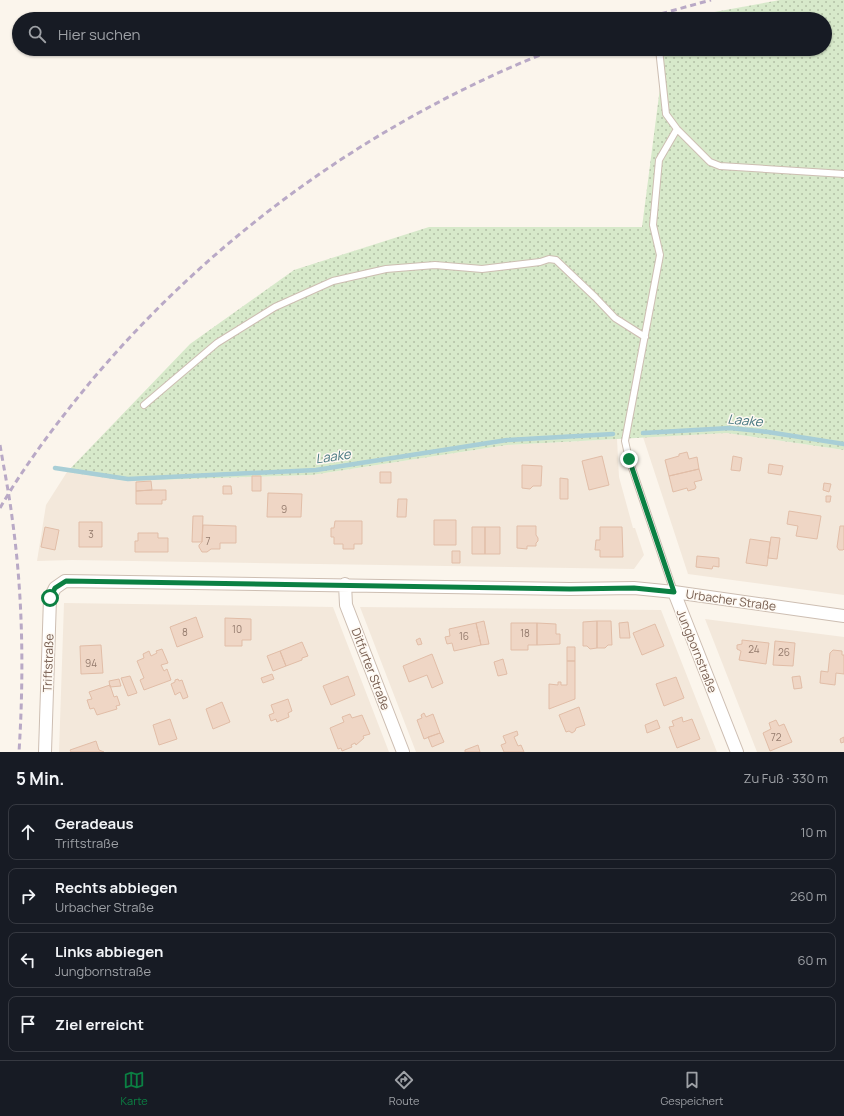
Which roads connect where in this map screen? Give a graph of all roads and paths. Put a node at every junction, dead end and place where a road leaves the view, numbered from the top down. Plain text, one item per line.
1 (660, 56) edge
2 (677, 129) junction
3 (844, 174) edge
4 (645, 337) junction
5 (144, 405) dead end
6 (66, 581) joint
7 (345, 584) junction
8 (674, 592) junction
9 (844, 616) edge
10 (45, 752) edge
11 (403, 752) edge
12 (737, 752) edge

1 - 2 lane
2 - 3 lane
2 - 4 lane, Jungbornstraße
4 - 5 lane
4 - 8 lane, Jungbornstraße
6 - 7 street, Urbacher Straße
6 - 10 street, Triftstraße
7 - 8 street, Urbacher Straße
7 - 11 street, Ditfurter Straße
8 - 9 street, Urbacher Straße
8 - 12 street, Jungbornstraße

